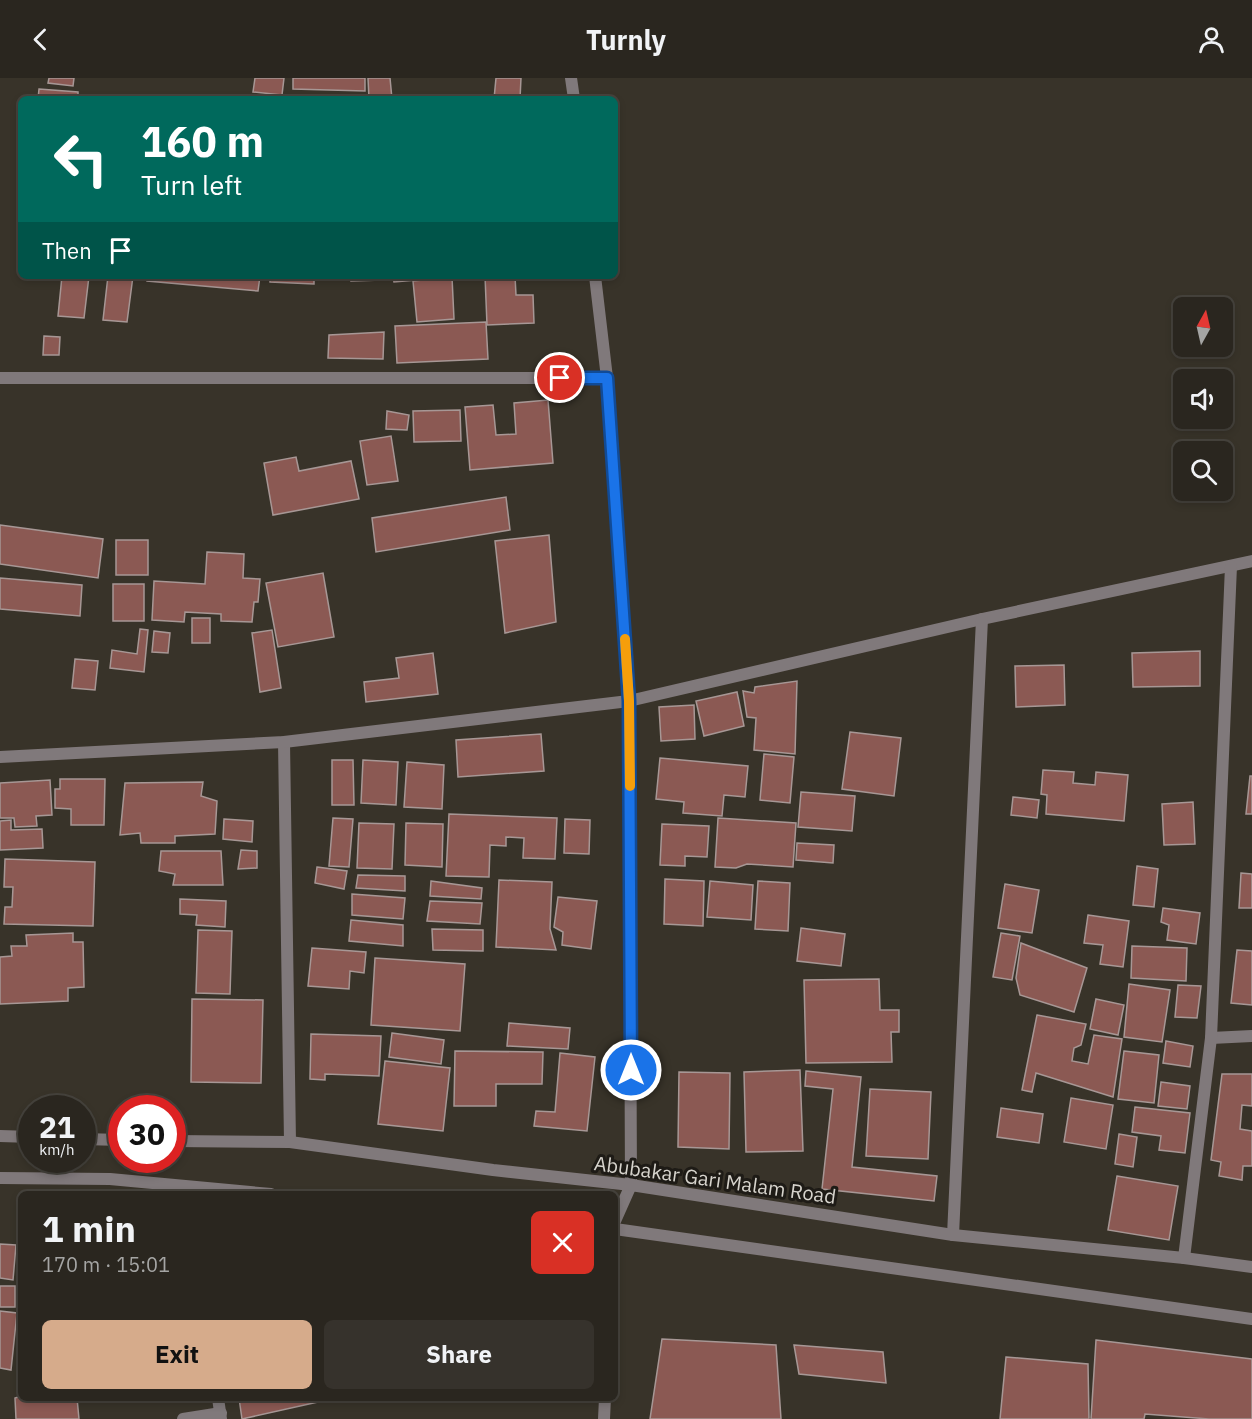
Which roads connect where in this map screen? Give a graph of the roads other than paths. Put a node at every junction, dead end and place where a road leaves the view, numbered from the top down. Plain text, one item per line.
1 (572, 78) edge
2 (574, 96) edge
3 (595, 279) edge
4 (0, 378) edge
5 (607, 378) junction
6 (1252, 561) edge
7 (1231, 566) junction
8 (982, 620) junction
9 (629, 701) junction
10 (284, 742) junction
11 (0, 757) edge
12 (1252, 1036) edge
13 (1211, 1038) junction
14 (0, 1136) edge
15 (18, 1137) edge
16 (186, 1141) edge
17 (290, 1142) junction
18 (0, 1178) edge
19 (631, 1185) junction
20 (178, 1189) edge
21 (215, 1191) edge
22 (618, 1214) edge
23 (618, 1228) edge
24 (953, 1235) junction
25 (1184, 1258) junction
26 (1252, 1267) edge
27 (1252, 1319) edge
28 (218, 1401) edge
29 (605, 1401) edge
30 (221, 1416) edge
31 (183, 1419) edge
32 (604, 1419) edge

1 - 2 street
3 - 5 street
4 - 5 street
5 - 9 street
6 - 7 street
7 - 8 street
7 - 13 street
8 - 9 street
8 - 24 street
9 - 10 street
9 - 19 street
10 - 11 street
10 - 17 street
12 - 13 street
13 - 25 street
14 - 15 street
16 - 17 street, Abubakar Gari Malam Road
17 - 19 street, Abubakar Gari Malam Road
18 - 20 street
19 - 22 street
19 - 24 street, Abubakar Gari Malam Road
20 - 21 street
23 - 27 street
24 - 25 street, Abubakar Gari Malam Road
25 - 26 street, Abubakar Gari Malam Road
28 - 30 street
29 - 32 street
30 - 31 street

